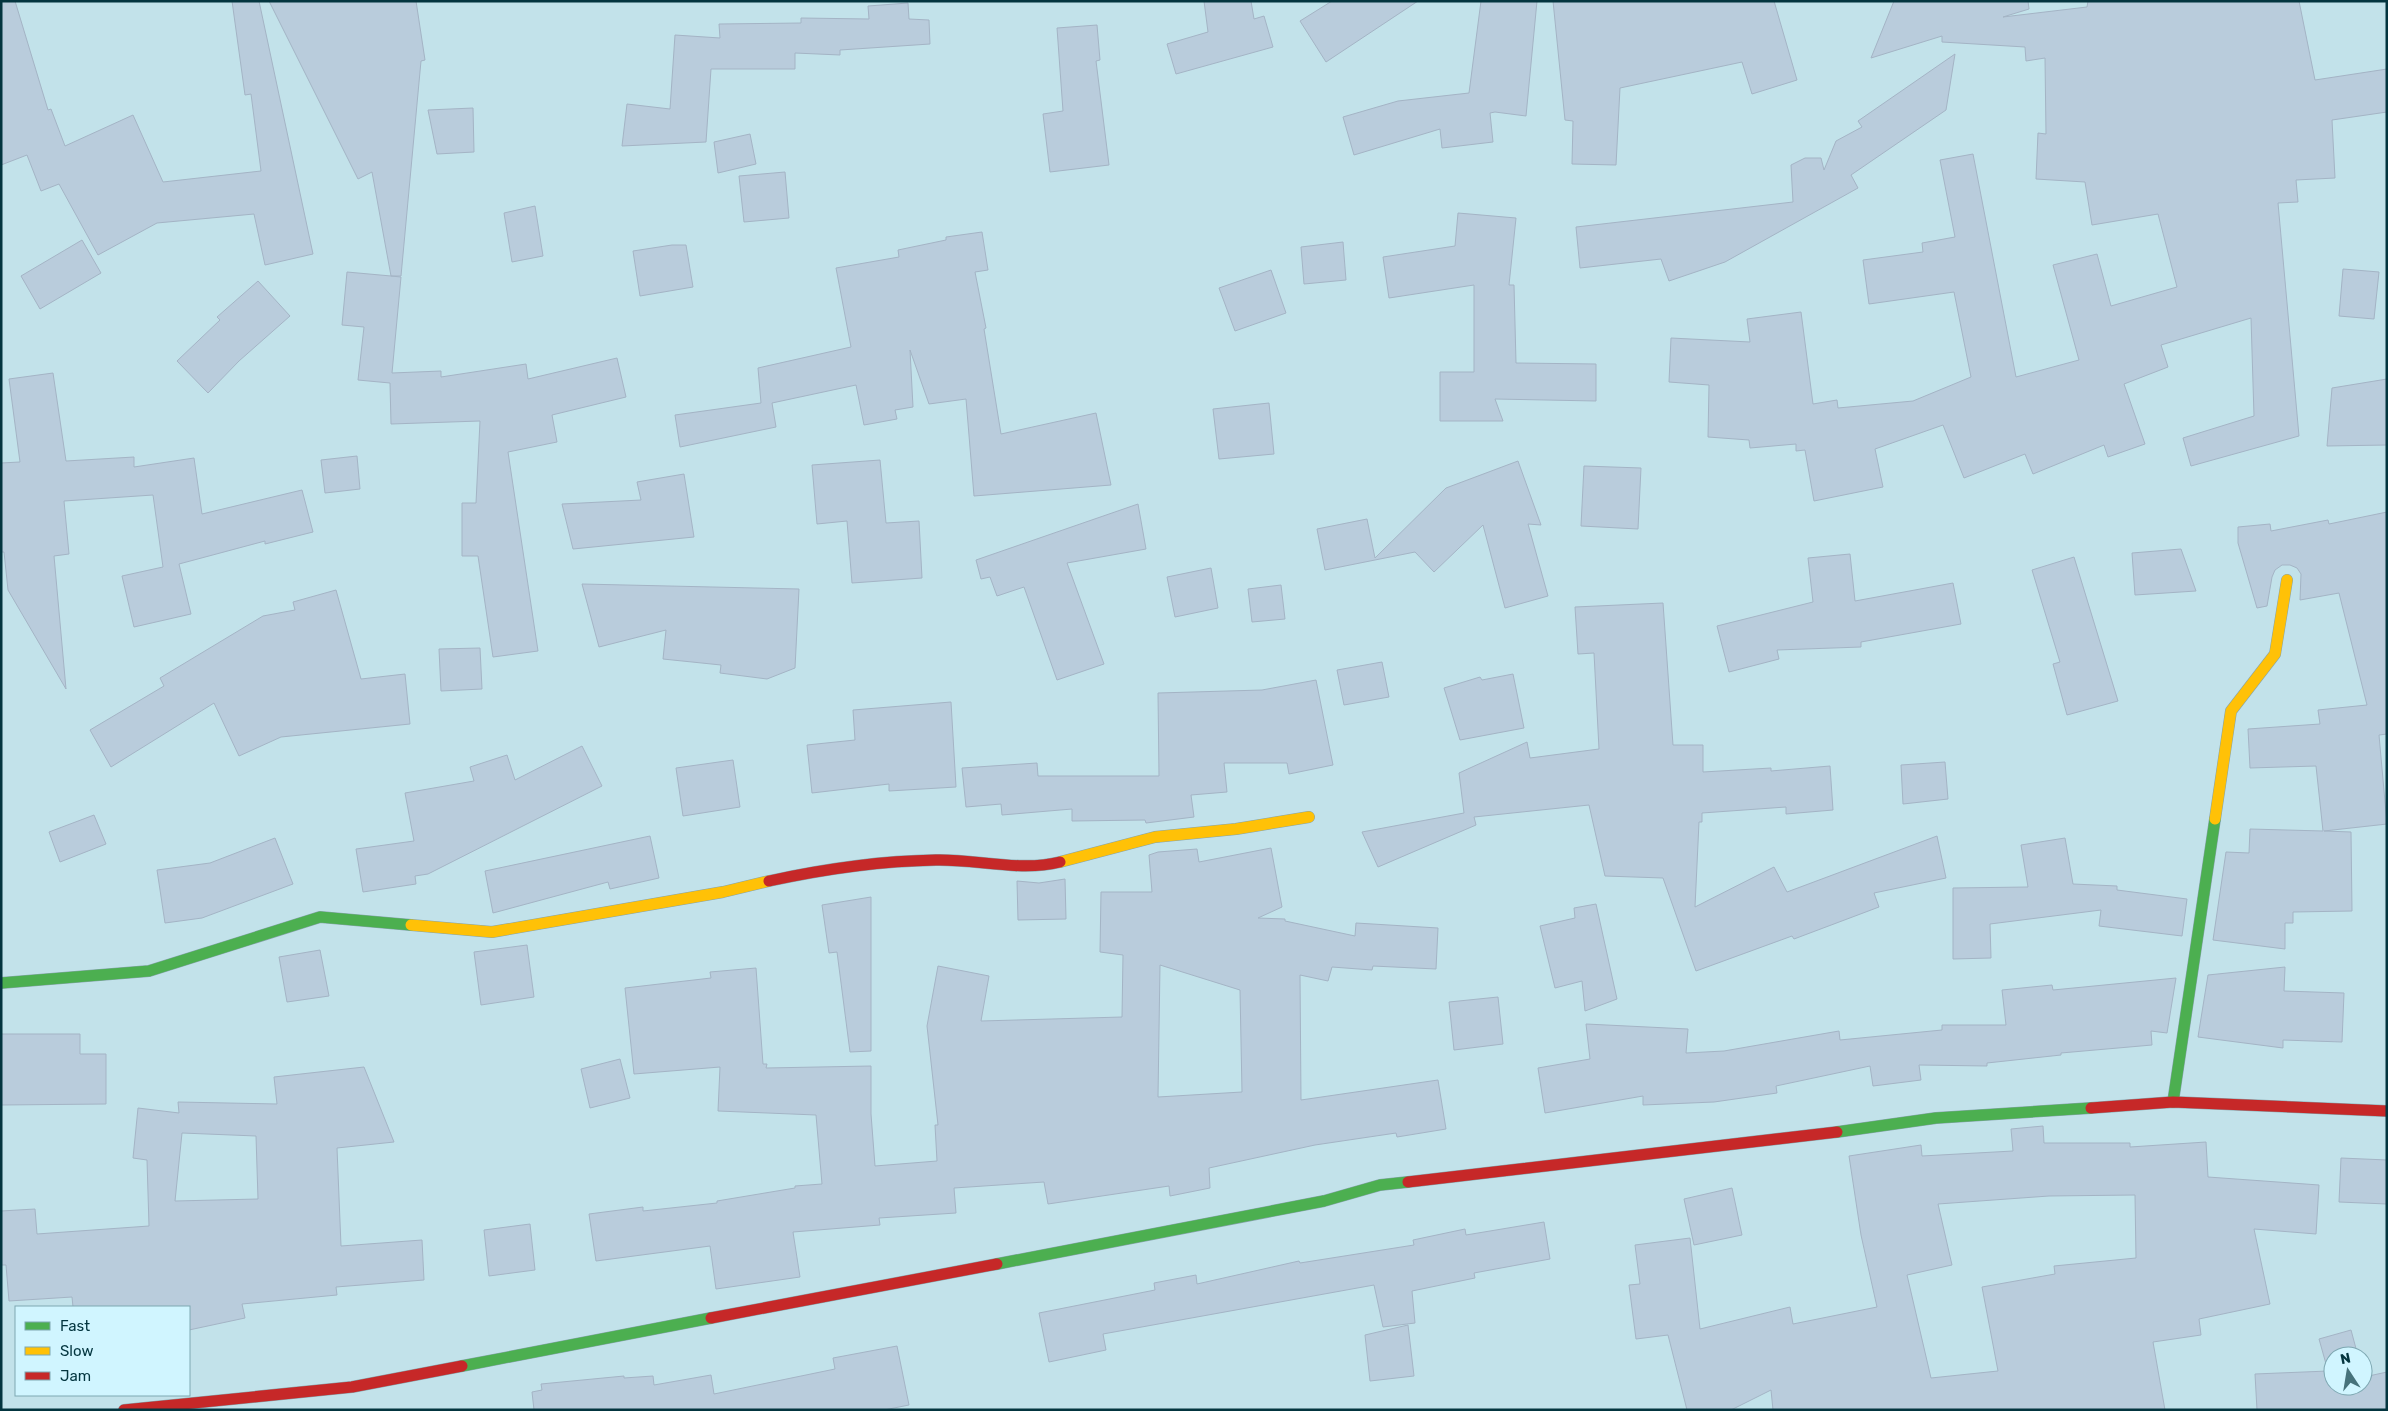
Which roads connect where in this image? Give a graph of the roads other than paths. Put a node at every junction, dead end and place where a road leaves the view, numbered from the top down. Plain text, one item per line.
1 (2287, 580) dead end
2 (1309, 817) dead end
3 (1, 983) edge
4 (2173, 1102) junction
5 (2387, 1111) edge
6 (124, 1410) edge

1 - 4 street
2 - 3 street
4 - 5 street
4 - 6 street

